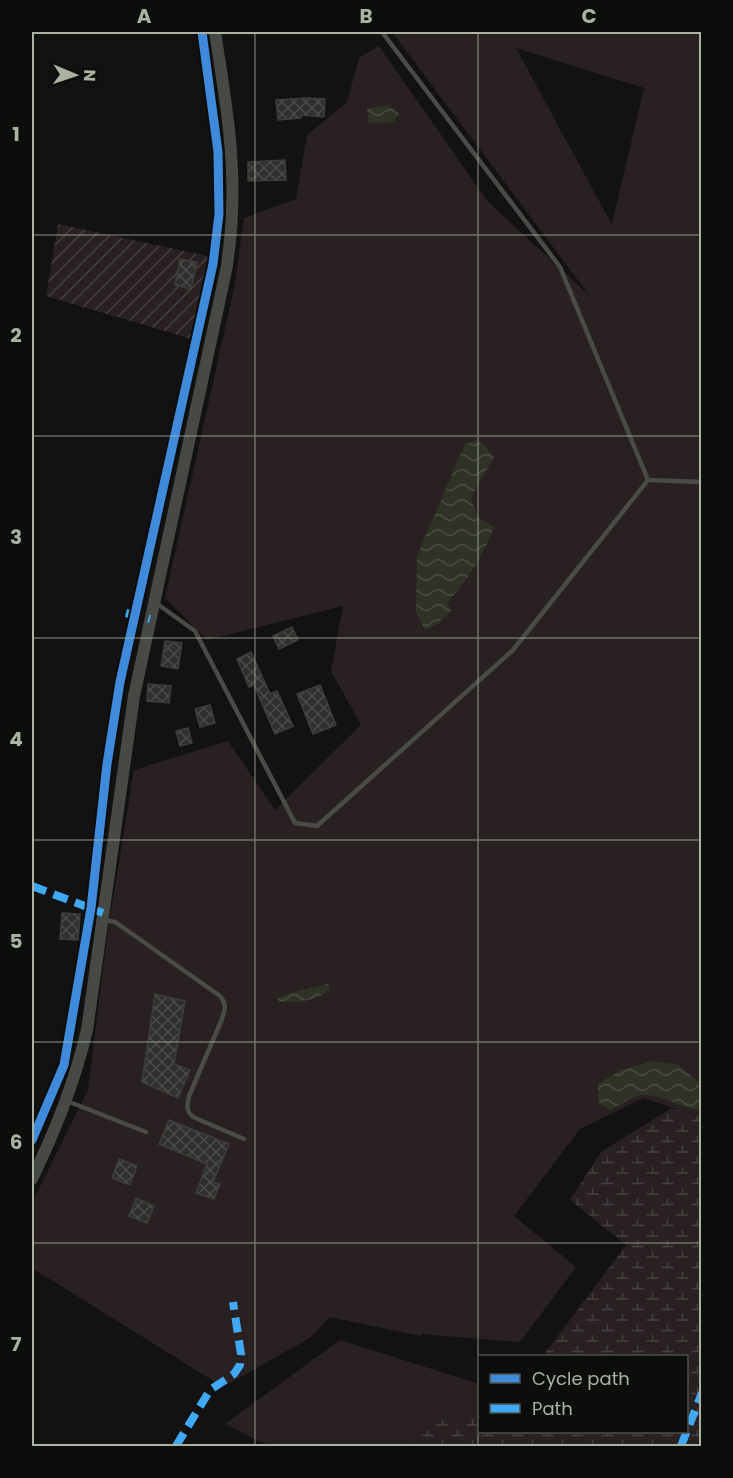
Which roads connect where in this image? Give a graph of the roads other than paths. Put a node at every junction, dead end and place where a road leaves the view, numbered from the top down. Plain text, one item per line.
1 (215, 32) edge
2 (382, 32) edge
3 (648, 480) junction
4 (702, 482) edge
5 (154, 602) junction
6 (102, 919) junction
7 (67, 1101) junction
8 (146, 1132) dead end
9 (244, 1140) dead end
10 (32, 1179) edge

1 - 5 main road
2 - 3 lane
3 - 4 lane
3 - 5 lane
5 - 6 main road
6 - 7 main road
6 - 9 lane
7 - 8 lane
7 - 10 main road

